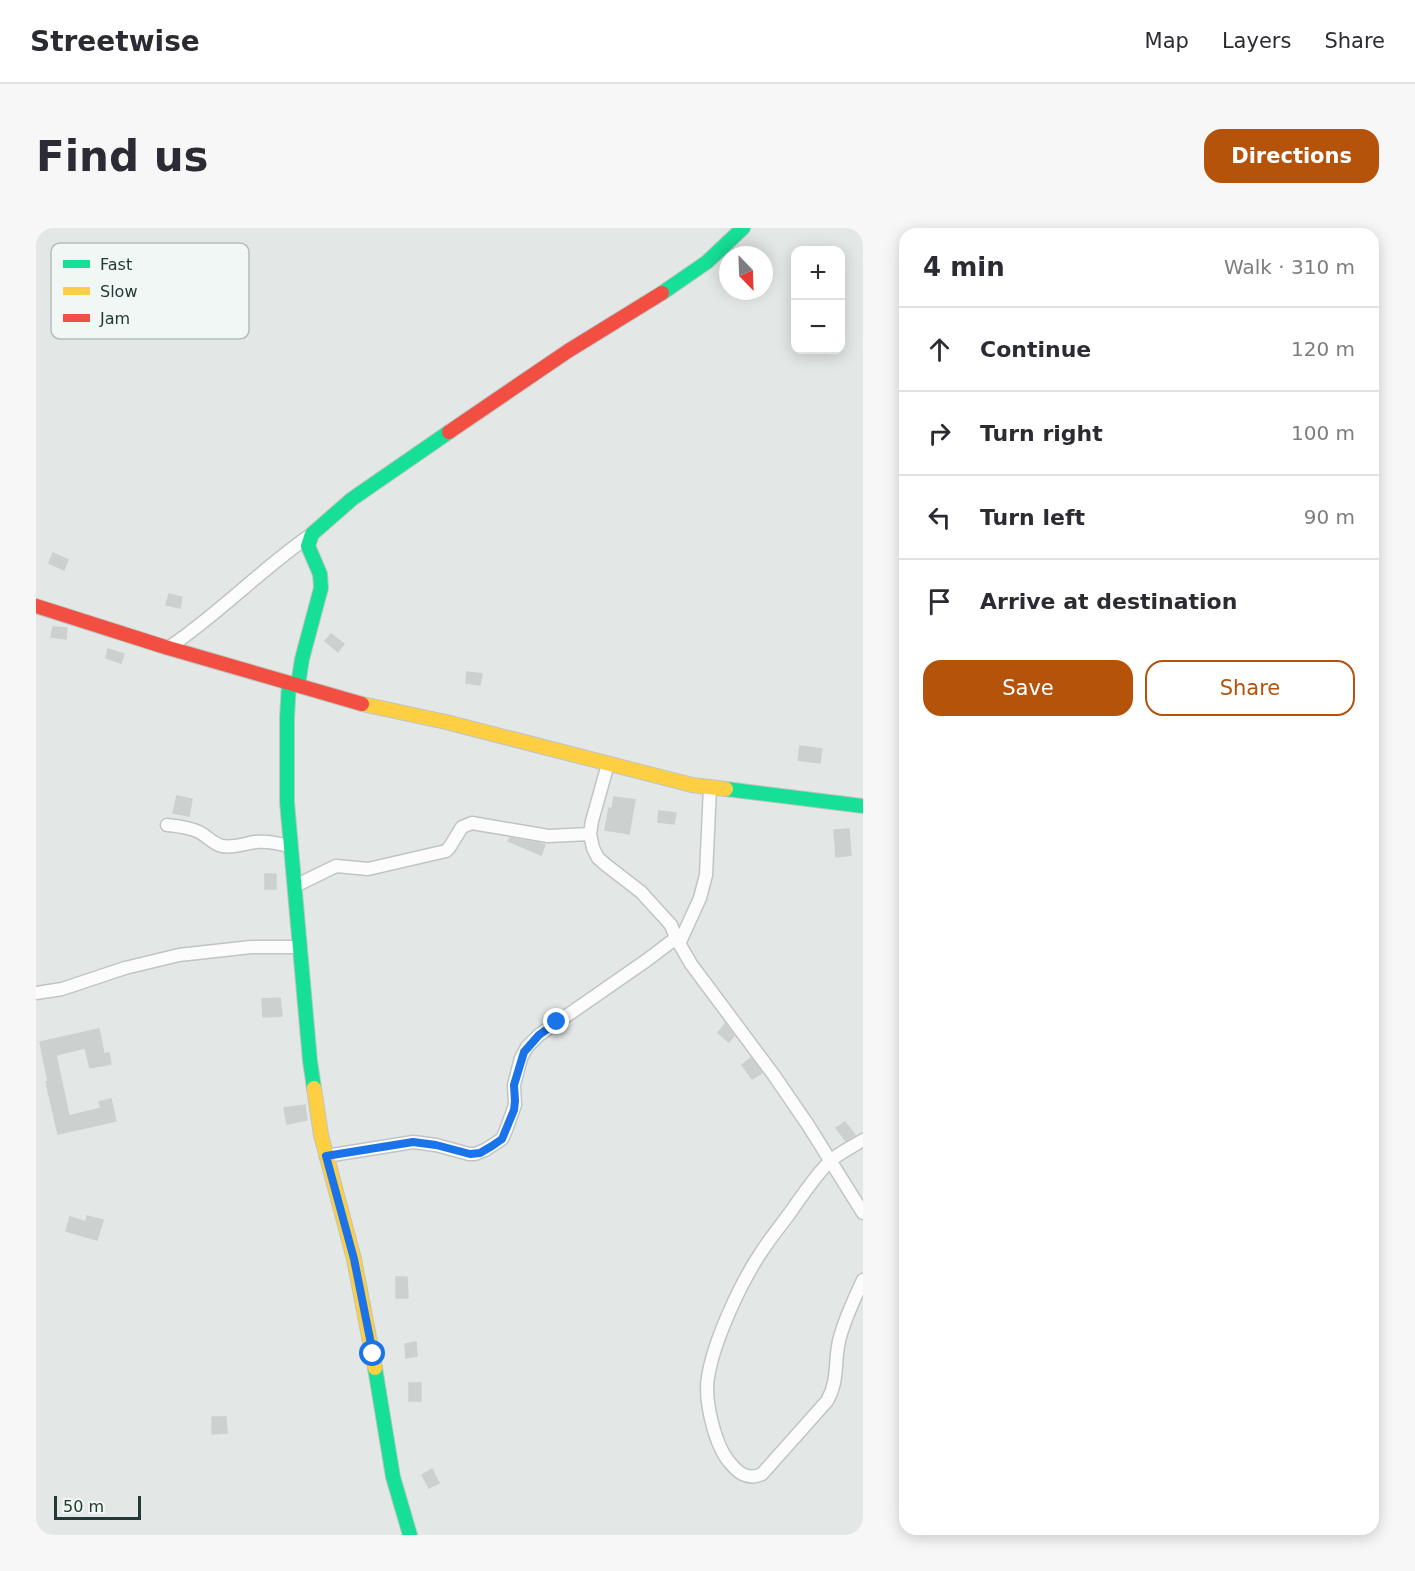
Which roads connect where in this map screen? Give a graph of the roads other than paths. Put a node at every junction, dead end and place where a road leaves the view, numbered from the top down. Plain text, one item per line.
1 (743, 228) edge
2 (312, 534) junction
3 (36, 606) edge
4 (168, 648) junction
5 (293, 684) junction
6 (608, 764) junction
7 (710, 787) junction
8 (863, 806) edge
9 (167, 825) dead end
10 (590, 834) junction
11 (291, 847) junction
12 (295, 886) junction
13 (677, 941) junction
14 (300, 947) junction
15 (36, 993) edge
16 (863, 1140) edge
17 (326, 1156) junction
18 (830, 1161) junction
19 (863, 1213) edge
20 (863, 1280) edge
21 (410, 1535) edge

1 - 2 street
2 - 4 street
2 - 5 street
3 - 4 street
4 - 5 street
5 - 6 street
5 - 11 street
6 - 7 street
6 - 10 street
7 - 8 street
7 - 13 street
9 - 11 street
10 - 12 street
10 - 13 street
11 - 12 street
12 - 14 street
13 - 17 street
13 - 18 street
14 - 15 street
14 - 17 street
16 - 18 street
17 - 21 street
18 - 19 street
18 - 20 street

